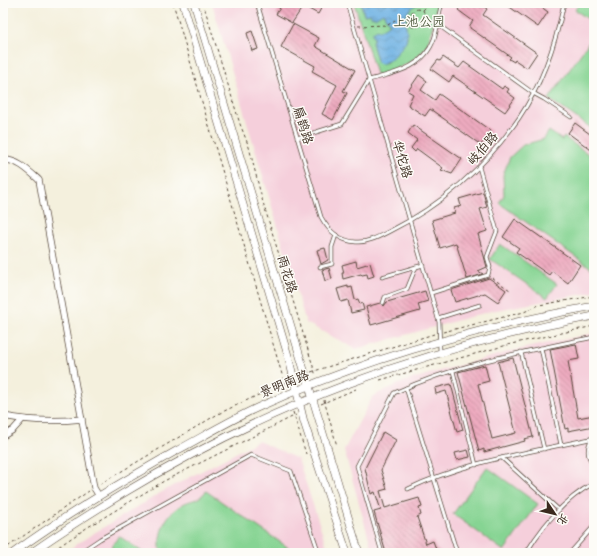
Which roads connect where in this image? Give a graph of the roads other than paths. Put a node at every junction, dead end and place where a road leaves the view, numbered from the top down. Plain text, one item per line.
1 (183, 3) edge
2 (194, 3) edge
3 (257, 3) edge
4 (346, 3) edge
5 (442, 3) edge
6 (564, 3) edge
7 (437, 24) junction
8 (369, 80) junction
9 (533, 93) junction
10 (571, 118) dead end
11 (297, 138) junction
12 (3, 160) edge
13 (479, 167) junction
14 (411, 220) junction
15 (336, 235) junction
16 (348, 241) joint
17 (423, 265) junction
18 (320, 267) dead end
19 (416, 267) junction
20 (382, 277) dead end
21 (431, 292) junction
22 (383, 303) dead end
23 (480, 305) dead end
24 (594, 306) edge
25 (594, 316) edge
26 (438, 318) junction
27 (594, 337) edge
28 (440, 342) junction
29 (541, 348) junction
30 (521, 352) junction
31 (440, 353) junction
32 (453, 371) junction
33 (309, 386) junction
34 (406, 388) junction
35 (297, 391) junction
36 (313, 398) junction
37 (300, 403) junction
38 (3, 416) edge
39 (82, 419) junction
40 (22, 420) junction
41 (3, 436) edge
42 (593, 438) edge
43 (561, 445) junction
44 (544, 449) junction
45 (502, 458) junction
46 (594, 464) edge
47 (476, 465) junction
48 (434, 477) junction
49 (594, 483) edge
50 (408, 489) dead end
51 (99, 496) junction
52 (559, 510) junction
53 (594, 526) edge
54 (13, 553) edge
55 (31, 553) edge
56 (79, 553) edge
57 (319, 553) edge
58 (347, 553) edge
59 (358, 553) edge
60 (382, 553) edge
61 (457, 553) edge
62 (526, 553) edge
63 (570, 553) edge

1 - 35 street, 雨花路
2 - 33 street, 雨花路
3 - 11 lane, 扁鹊路
4 - 8 lane, 华佗路
5 - 7 lane
6 - 9 lane, 岐伯路
7 - 8 lane
7 - 9 lane
8 - 11 lane
8 - 14 lane, 华佗路
9 - 10 lane
9 - 13 lane, 岐伯路
11 - 15 lane, 扁鹊路
12 - 39 street
13 - 14 lane, 岐伯路
13 - 21 lane
14 - 16 lane, 岐伯路
14 - 17 lane, 华佗路
15 - 16 lane, 扁鹊路
15 - 18 lane
17 - 19 lane
17 - 21 lane, 华佗路
19 - 20 lane
19 - 22 lane
21 - 26 lane, 华佗路
23 - 26 lane
24 - 28 street, 景明南路
25 - 31 street, 景明南路
26 - 28 lane, 华佗路
27 - 29 lane
28 - 31 lane, 华佗路
28 - 33 street, 景明南路
29 - 30 lane
29 - 43 lane
30 - 32 lane
30 - 44 lane
31 - 36 street, 景明南路
32 - 34 lane
32 - 47 lane
33 - 35 street, 景明南路
33 - 36 street, 雨花路
34 - 48 lane
34 - 60 lane
35 - 37 street, 雨花路
35 - 51 street, 景明南路
36 - 37 street, 景明南路
36 - 59 street, 雨花路
37 - 55 street, 景明南路
37 - 58 street, 雨花路
38 - 40 street
39 - 40 street
39 - 51 street
40 - 41 street
42 - 43 lane
42 - 46 lane
43 - 44 lane
44 - 45 lane
45 - 47 lane
45 - 52 lane
47 - 48 lane
48 - 50 lane
48 - 61 lane
49 - 52 lane
51 - 54 street, 景明南路
52 - 62 lane
53 - 63 lane
56 - 57 lane

